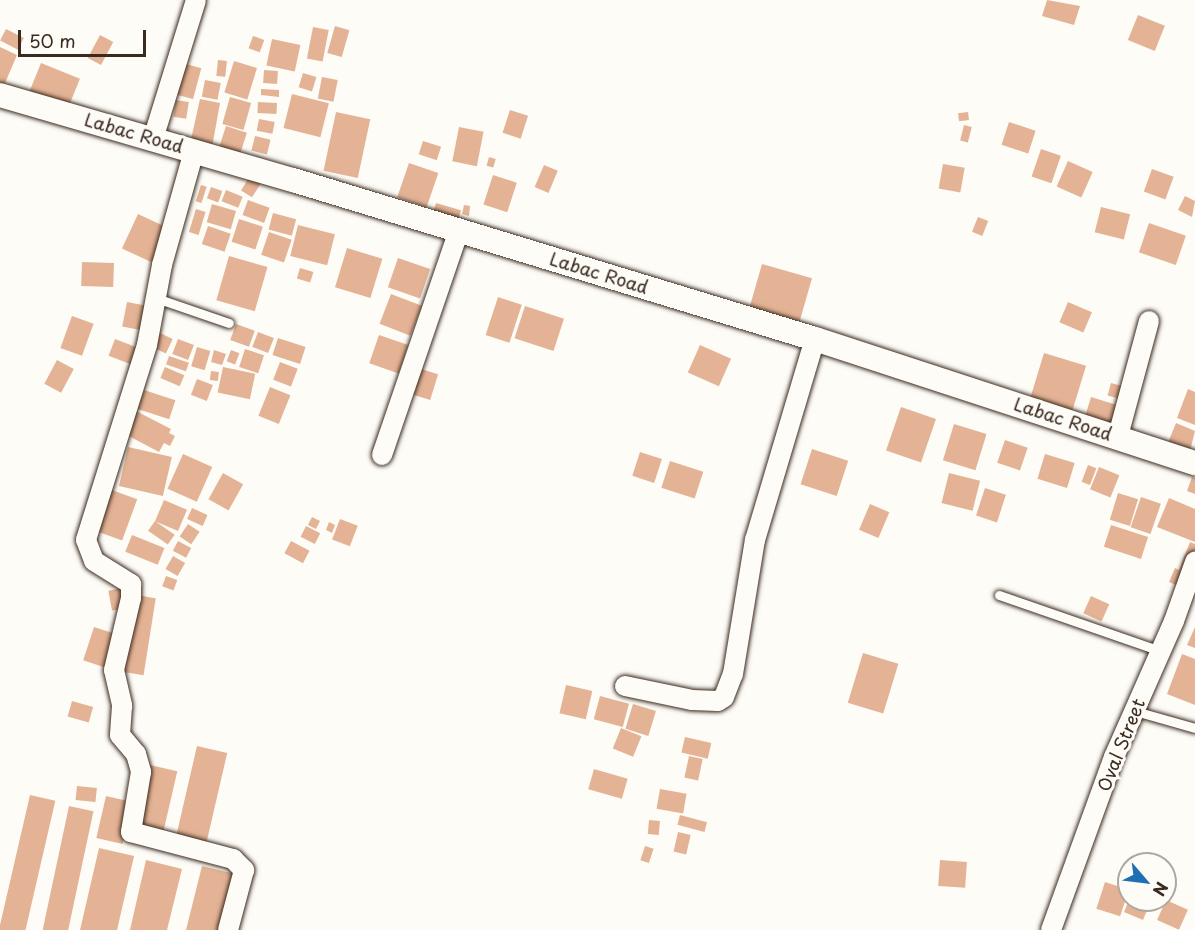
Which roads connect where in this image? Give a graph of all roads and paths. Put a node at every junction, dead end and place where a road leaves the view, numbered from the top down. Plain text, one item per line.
1 (196, 0) edge
2 (0, 95) edge
3 (153, 139) junction
4 (194, 151) junction
5 (459, 230) junction
6 (156, 298) junction
7 (1149, 321) dead end
8 (230, 323) dead end
9 (815, 339) junction
10 (1118, 436) junction
11 (382, 455) dead end
12 (1195, 463) edge
13 (1195, 562) edge
14 (999, 595) dead end
15 (1161, 651) junction
16 (625, 686) dead end
17 (1135, 711) junction
18 (1195, 728) edge
19 (228, 930) edge
20 (1051, 930) edge

1 - 3 street
2 - 3 street, Labac Road
3 - 4 street, Labac Road
4 - 5 street, Labac Road
4 - 6 street
5 - 9 street, Labac Road
5 - 11 street
6 - 8 lane
6 - 19 street
7 - 10 street
9 - 10 street, Labac Road
9 - 16 street
10 - 12 street, Labac Road
13 - 15 street, Oval Street
14 - 15 lane
15 - 17 street, Oval Street
17 - 18 lane
17 - 20 street, Oval Street

